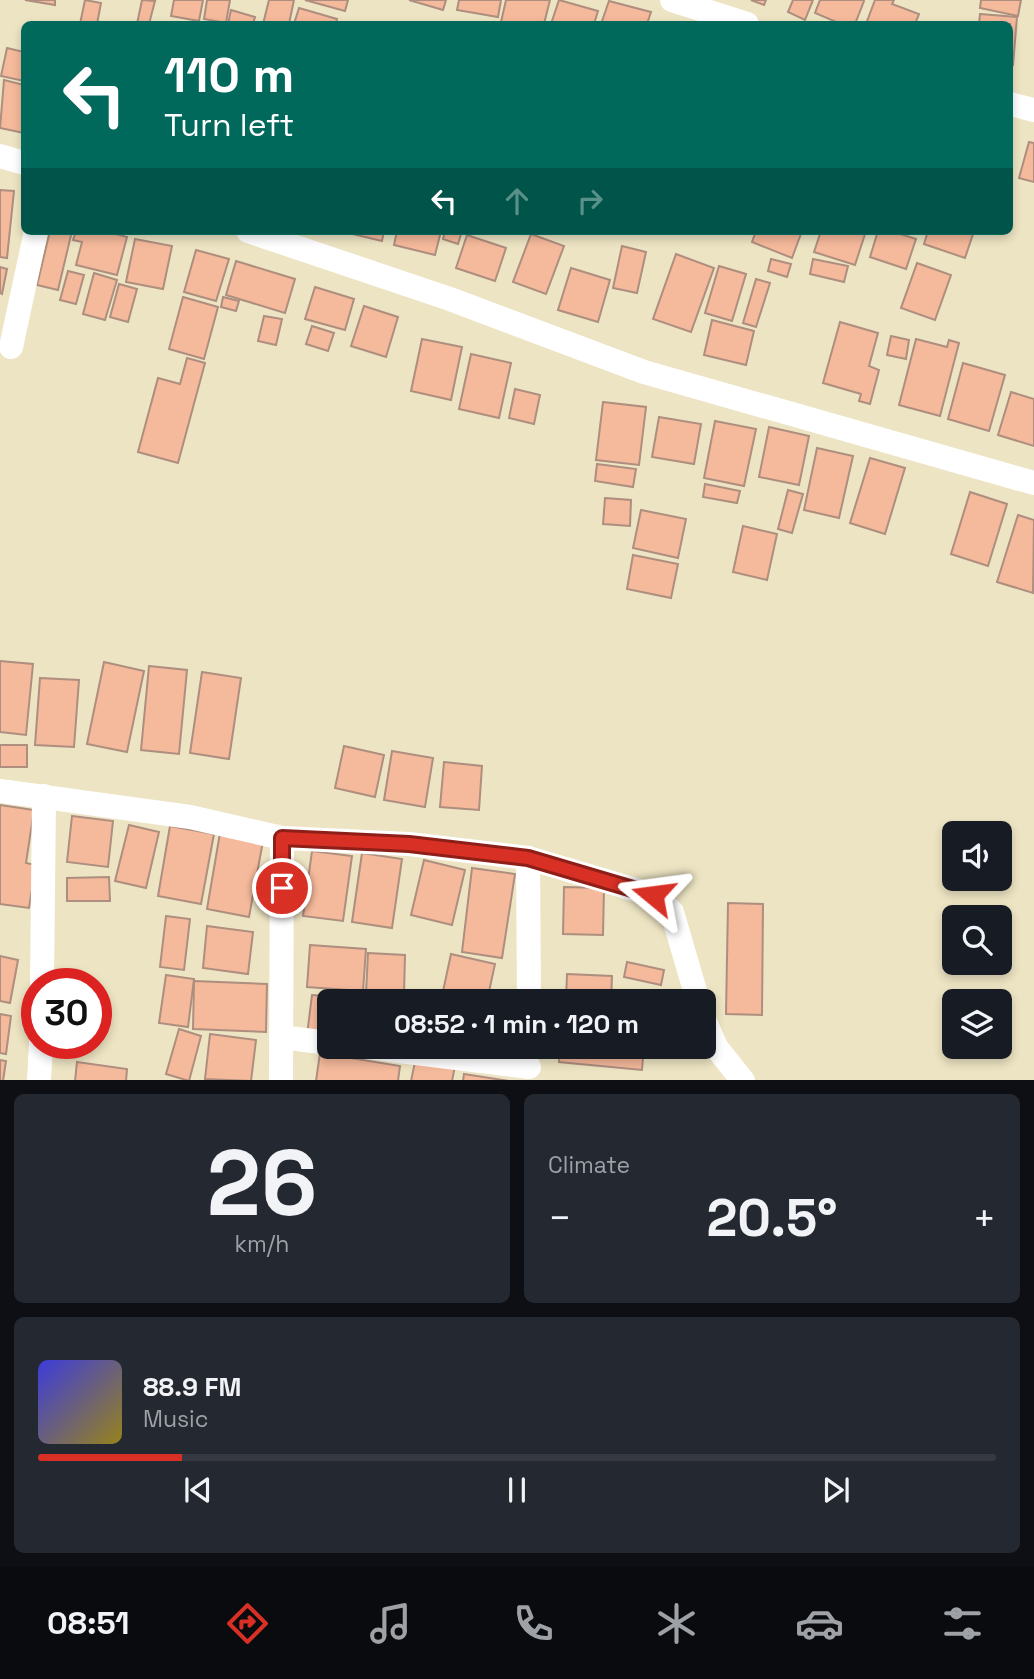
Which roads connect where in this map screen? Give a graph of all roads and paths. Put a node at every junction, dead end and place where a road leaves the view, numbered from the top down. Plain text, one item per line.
1 (672, 0) edge
2 (738, 21) edge
3 (1013, 105) edge
4 (1034, 110) edge
5 (0, 156) edge
6 (21, 162) edge
7 (35, 235) edge
8 (260, 235) edge
9 (11, 347) dead end
10 (1034, 483) edge
11 (0, 791) edge
12 (44, 796) junction
13 (282, 838) junction
14 (528, 858) junction
15 (42, 968) edge
16 (529, 989) edge
17 (694, 989) edge
18 (281, 1037) junction
19 (317, 1042) edge
20 (716, 1047) edge
21 (40, 1059) edge
22 (475, 1059) edge
23 (529, 1065) edge
24 (39, 1080) edge
25 (281, 1080) edge
26 (743, 1080) edge

1 - 2 street
3 - 4 street
5 - 6 street
7 - 9 street
8 - 10 street
11 - 12 street
12 - 13 street
12 - 15 street
13 - 14 street
13 - 18 street
14 - 16 street
14 - 17 street
18 - 19 street
18 - 25 street
20 - 26 street
21 - 24 street
22 - 23 street

